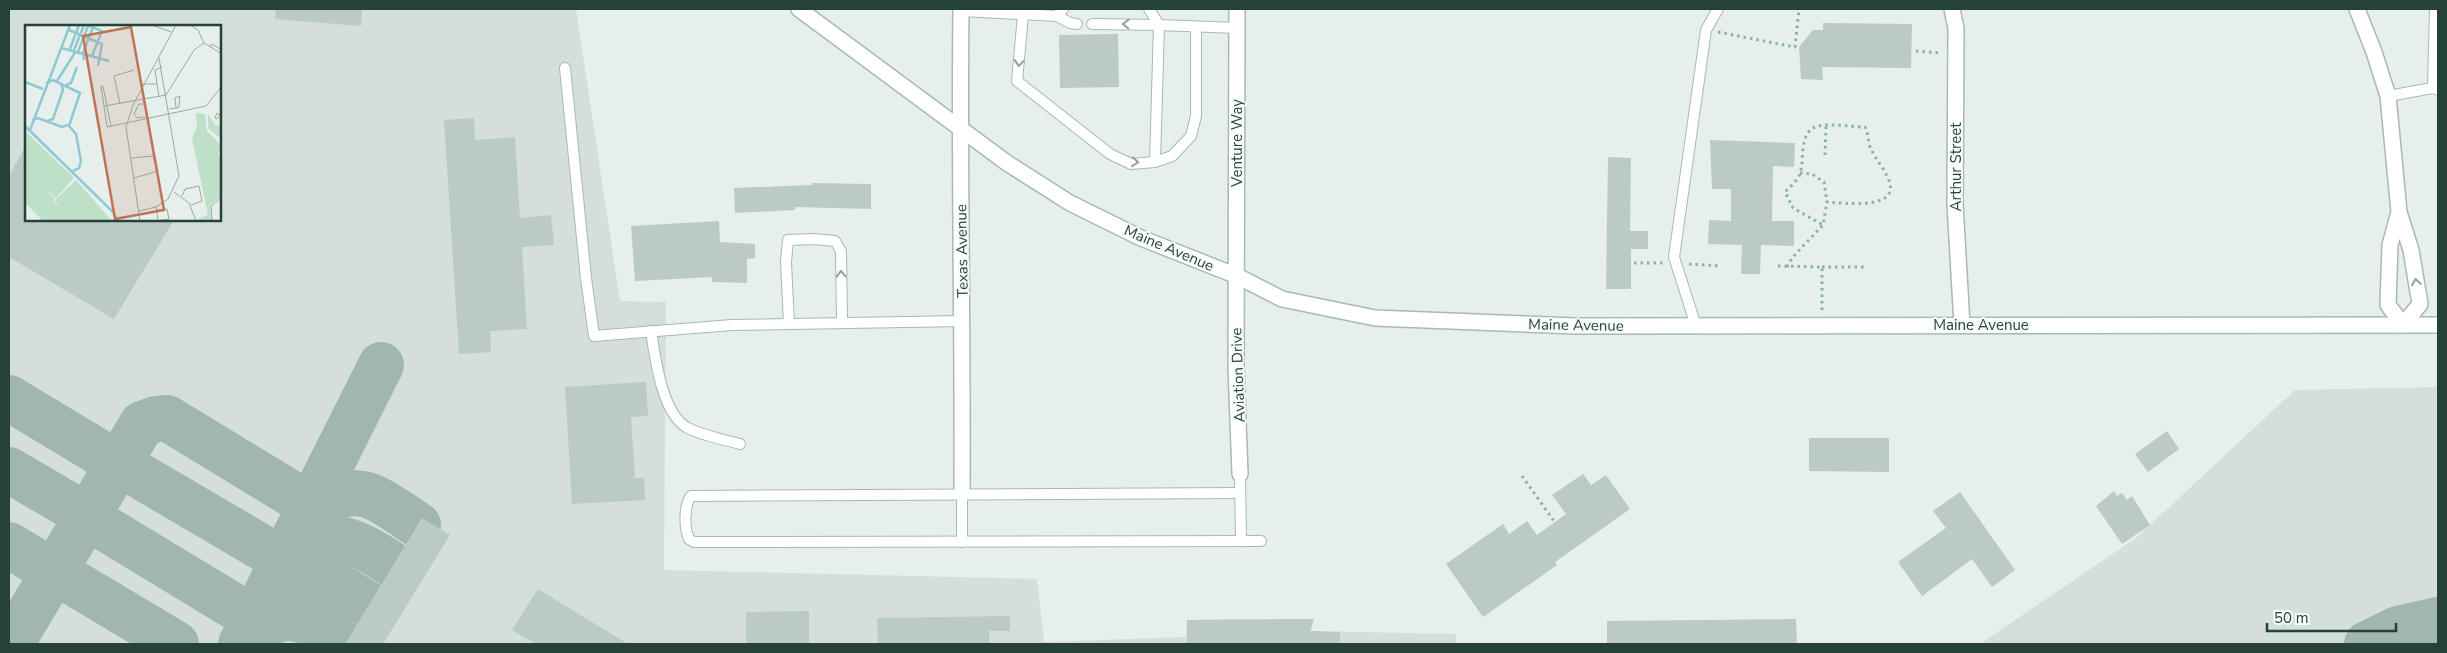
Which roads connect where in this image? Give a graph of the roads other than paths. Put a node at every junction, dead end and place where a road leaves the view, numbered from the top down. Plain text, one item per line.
1 (799, 9) edge
2 (1149, 9) edge
3 (1237, 9) edge
4 (1718, 9) edge
5 (1952, 9) edge
6 (2357, 9) edge
7 (2434, 9) edge
8 (961, 10) edge
9 (1060, 13) edge
10 (1023, 14) junction
11 (1077, 24) dead end
12 (1092, 24) dead end
13 (1159, 25) junction
14 (1196, 27) junction
15 (1237, 28) junction
16 (564, 68) dead end
17 (2436, 89) edge
18 (2388, 96) junction
19 (959, 128) junction
20 (1155, 162) junction
21 (2399, 212) junction
22 (1237, 276) junction
23 (963, 321) junction
24 (842, 323) junction
25 (789, 324) junction
26 (1962, 325) junction
27 (2403, 325) junction
28 (2438, 325) edge
29 (1696, 326) junction
30 (651, 332) junction
31 (740, 444) dead end
32 (1240, 474) joint
33 (1240, 493) junction
34 (962, 494) junction
35 (1260, 541) dead end
36 (962, 542) junction
37 (1241, 542) junction

1 - 19 street, Maine Avenue
2 - 13 lane
3 - 15 street, Venture Way
4 - 29 lane
5 - 26 street, Arthur Street
6 - 18 street
7 - 17 lane
8 - 10 lane
8 - 19 street, Texas Avenue
9 - 10 lane
9 - 11 lane
10 -> 20 lane
13 -> 12 lane
13 - 14 lane
13 - 20 lane
14 - 15 lane
14 - 20 lane
15 - 22 street, Venture Way
16 - 30 lane
17 - 18 lane
18 - 21 street
19 - 22 street, Maine Avenue
19 - 23 street, Texas Avenue
21 - 27 street
27 -> 21 street
22 - 29 street, Maine Avenue
22 - 32 street, Aviation Drive
23 - 24 lane
23 - 34 street, Texas Avenue
24 - 25 lane
24 -> 25 lane
25 - 30 lane
26 - 27 street, Maine Avenue
26 - 29 street, Maine Avenue
27 - 28 street, Maine Avenue
30 - 31 lane
32 - 33 lane
33 - 34 lane
33 - 37 lane
34 - 36 lane
34 - 36 lane
35 - 37 lane
36 - 37 lane

